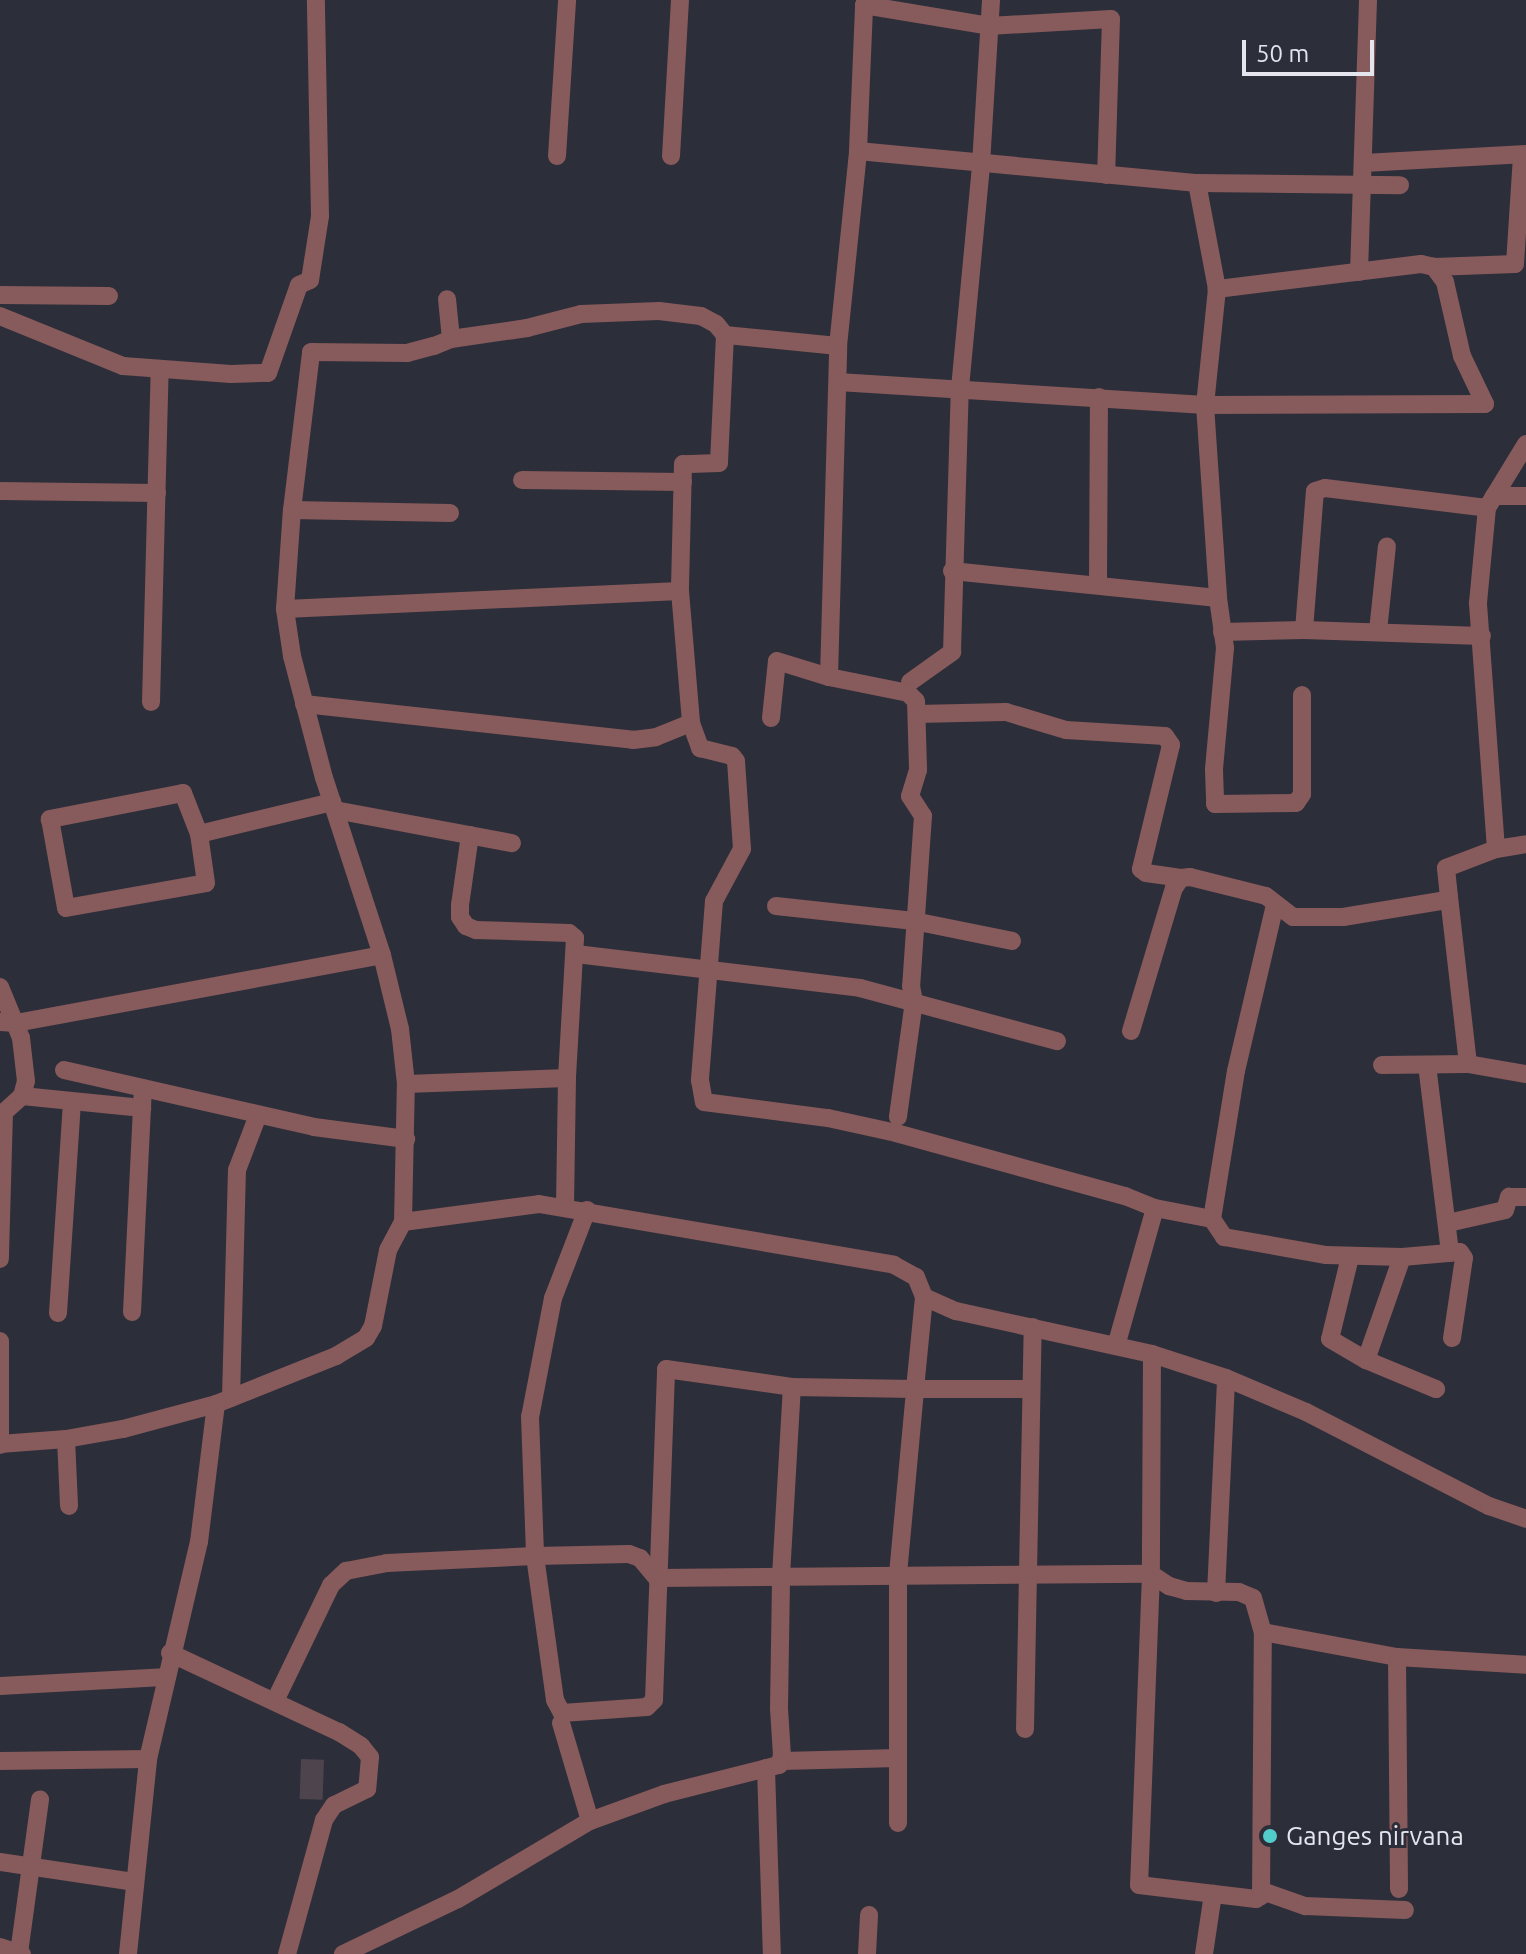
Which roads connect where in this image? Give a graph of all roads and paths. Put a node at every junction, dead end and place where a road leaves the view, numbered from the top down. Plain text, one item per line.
1 (316, 0) edge
2 (567, 0) edge
3 (680, 0) edge
4 (991, 0) edge
5 (1368, 0) edge
6 (989, 26) junction
7 (858, 151) junction
8 (1524, 154) edge
9 (557, 156) dead end
10 (671, 156) dead end
11 (1364, 163) junction
12 (981, 164) junction
13 (1106, 175) junction
14 (1197, 183) junction
15 (1363, 184) junction
16 (1400, 185) dead end
17 (1434, 267) junction
18 (1359, 272) junction
19 (1217, 289) junction
20 (0, 295) edge
21 (109, 296) dead end
22 (447, 299) dead end
23 (0, 316) edge
24 (725, 335) junction
25 (451, 339) junction
26 (838, 346) junction
27 (160, 369) junction
28 (838, 382) junction
29 (960, 388) junction
30 (1099, 397) junction
31 (1205, 405) junction
32 (1526, 444) edge
33 (522, 480) dead end
34 (683, 482) junction
35 (0, 491) edge
36 (157, 493) junction
37 (1526, 496) edge
38 (1490, 502) junction
39 (292, 510) junction
40 (450, 513) dead end
41 (1387, 546) dead end
42 (952, 571) junction
43 (1098, 583) junction
44 (680, 591) junction
45 (1218, 598) junction
46 (285, 609) junction
47 (1304, 630) junction
48 (1378, 631) junction
49 (1222, 632) junction
50 (1482, 636) junction
51 (829, 677) junction
52 (910, 682) dead end
53 (1302, 695) dead end
54 (151, 702) dead end
55 (304, 704) junction
56 (917, 714) junction
57 (771, 718) dead end
58 (691, 723) junction
59 (333, 806) junction
60 (199, 834) junction
61 (470, 835) junction
62 (512, 843) dead end
63 (1526, 844) edge
64 (1496, 849) junction
65 (1181, 878) junction
66 (1449, 897) junction
67 (1275, 905) junction
68 (776, 906) dead end
69 (914, 921) junction
70 (1012, 941) dead end
71 (576, 954) junction
72 (382, 955) junction
73 (707, 968) junction
74 (0, 987) edge
75 (914, 1001) junction
76 (8, 1023) edge
77 (1131, 1031) dead end
78 (1057, 1041) dead end
79 (1468, 1064) junction
80 (1382, 1065) dead end
81 (1427, 1065) junction
82 (64, 1070) dead end
83 (1526, 1074) edge
84 (567, 1078) junction
85 (406, 1084) junction
86 (143, 1088) junction
87 (22, 1096) junction
88 (72, 1101) junction
89 (142, 1108) junction
90 (258, 1115) junction
91 (898, 1117) dead end
92 (406, 1139) junction
93 (1526, 1197) edge
94 (565, 1207) junction
95 (1155, 1208) junction
96 (587, 1210) junction
97 (1212, 1219) junction
98 (403, 1222) junction
99 (1448, 1223) junction
100 (1450, 1253) junction
101 (1350, 1257) junction
102 (1402, 1257) junction
103 (0, 1259) edge
104 (924, 1297) junction
105 (132, 1312) dead end
106 (58, 1313) dead end
107 (1033, 1327) junction
108 (1452, 1338) dead end
109 (0, 1341) edge
110 (1116, 1346) junction
111 (1152, 1354) junction
112 (1366, 1360) junction
113 (1226, 1378) junction
114 (792, 1387) junction
115 (915, 1389) junction
116 (1031, 1389) junction
117 (1436, 1389) dead end
118 (224, 1401) junction
119 (66, 1439) junction
120 (0, 1444) edge
121 (69, 1506) dead end
122 (1526, 1519) edge
123 (535, 1556) junction
124 (898, 1574) junction
125 (1027, 1574) junction
126 (1151, 1574) junction
127 (781, 1576) junction
128 (657, 1578) junction
129 (1216, 1593) junction
130 (1263, 1632) junction
131 (170, 1653) junction
132 (1397, 1657) junction
133 (1526, 1665) edge
134 (164, 1677) junction
135 (0, 1686) edge
136 (275, 1701) junction
137 (561, 1723) dead end
138 (1025, 1729) dead end
139 (898, 1758) junction
140 (148, 1759) junction
141 (0, 1761) edge
142 (774, 1764) junction
143 (40, 1799) dead end
144 (590, 1821) junction
145 (898, 1823) dead end
146 (0, 1862) edge
147 (31, 1867) junction
148 (134, 1882) junction
149 (1399, 1889) dead end
150 (1262, 1891) junction
151 (1213, 1894) junction
152 (1405, 1910) dead end
153 (869, 1915) dead end
154 (0, 1947) edge
155 (21, 1954) edge
156 (128, 1954) edge
157 (287, 1954) edge
158 (343, 1954) edge
159 (772, 1954) edge
160 (867, 1954) edge
161 (1204, 1954) edge

1 - 27 street
2 - 9 street
3 - 10 street
4 - 6 street
5 - 11 street
6 - 7 street
6 - 12 street
6 - 13 street
7 - 12 street
7 - 26 street
8 - 11 street
8 - 17 street
11 - 15 street
12 - 13 street
12 - 29 street
13 - 14 street
14 - 15 street
14 - 19 street
15 - 16 street
15 - 18 street
17 - 18 street
17 - 31 street
18 - 19 street
19 - 31 street
20 - 21 street
22 - 25 street
23 - 27 street
24 - 25 street
24 - 26 street
24 - 34 street
25 - 39 street
26 - 28 street
27 - 36 street
28 - 29 street
28 - 51 street
29 - 30 street
29 - 42 street
30 - 31 street
30 - 43 street
31 - 45 street
32 - 38 street
33 - 34 street
34 - 44 street
35 - 36 street
36 - 54 street
37 - 38 street
38 - 47 street
38 - 50 street
39 - 40 street
39 - 46 street
41 - 48 street
42 - 43 street
42 - 52 street
43 - 45 street
44 - 46 street
44 - 58 street
45 - 49 street
46 - 55 street
47 - 48 street
47 - 49 street
48 - 50 street
49 - 53 street
50 - 64 street
51 - 56 street
51 - 57 street
55 - 58 street
55 - 59 street
56 - 65 street
56 - 69 street
58 - 73 street
59 - 60 street
59 - 61 street
59 - 72 street
60 - 60 street
61 - 62 street
61 - 71 street
63 - 64 street
64 - 66 street
65 - 67 street
65 - 77 street
66 - 67 street
66 - 79 street
67 - 97 street
68 - 69 street
69 - 70 street
69 - 75 street
71 - 73 street
71 - 84 street
72 - 76 street
72 - 85 street
73 - 75 street
73 - 95 street
74 - 76 street
75 - 78 street
75 - 91 street
76 - 87 street
79 - 81 street
79 - 83 street
80 - 81 street
81 - 99 street
82 - 86 street
84 - 85 street
84 - 94 street
85 - 92 street
86 - 89 street
86 - 90 street
87 - 88 street
87 - 103 street
88 - 89 street
88 - 106 street
89 - 105 street
90 - 92 street
90 - 118 street
92 - 98 street
93 - 99 street
94 - 96 street
94 - 98 street
95 - 97 street
95 - 110 street
96 - 104 street
96 - 123 street
97 - 101 street
98 - 118 street
99 - 100 street
100 - 102 street
100 - 108 street
101 - 102 street
101 - 112 street
102 - 112 street
104 - 107 street
104 - 115 street
107 - 110 street
107 - 116 street
109 - 120 street
110 - 111 street
111 - 113 street
111 - 126 street
112 - 117 street
113 - 122 street
113 - 129 street
114 - 115 street
114 - 127 street
114 - 128 street
115 - 116 street
115 - 124 street
116 - 125 street
118 - 119 street
118 - 131 street
119 - 120 street
119 - 121 street
123 - 128 street
123 - 128 street
123 - 136 street
124 - 125 street
124 - 127 street
124 - 139 street
125 - 126 street
125 - 138 street
126 - 129 street
126 - 151 street
127 - 128 street
127 - 142 street
129 - 130 street
130 - 132 street
130 - 150 street
131 - 134 street
131 - 136 street
132 - 133 street
132 - 149 street
134 - 135 street
134 - 140 street
136 - 157 street
137 - 144 street
139 - 142 street
139 - 145 street
140 - 141 street
140 - 148 street
142 - 144 street
142 - 159 street
143 - 147 street
144 - 158 street
146 - 147 street
147 - 148 street
147 - 155 street
148 - 156 street
150 - 151 street
150 - 152 street
151 - 161 street
153 - 160 street
154 - 155 street

